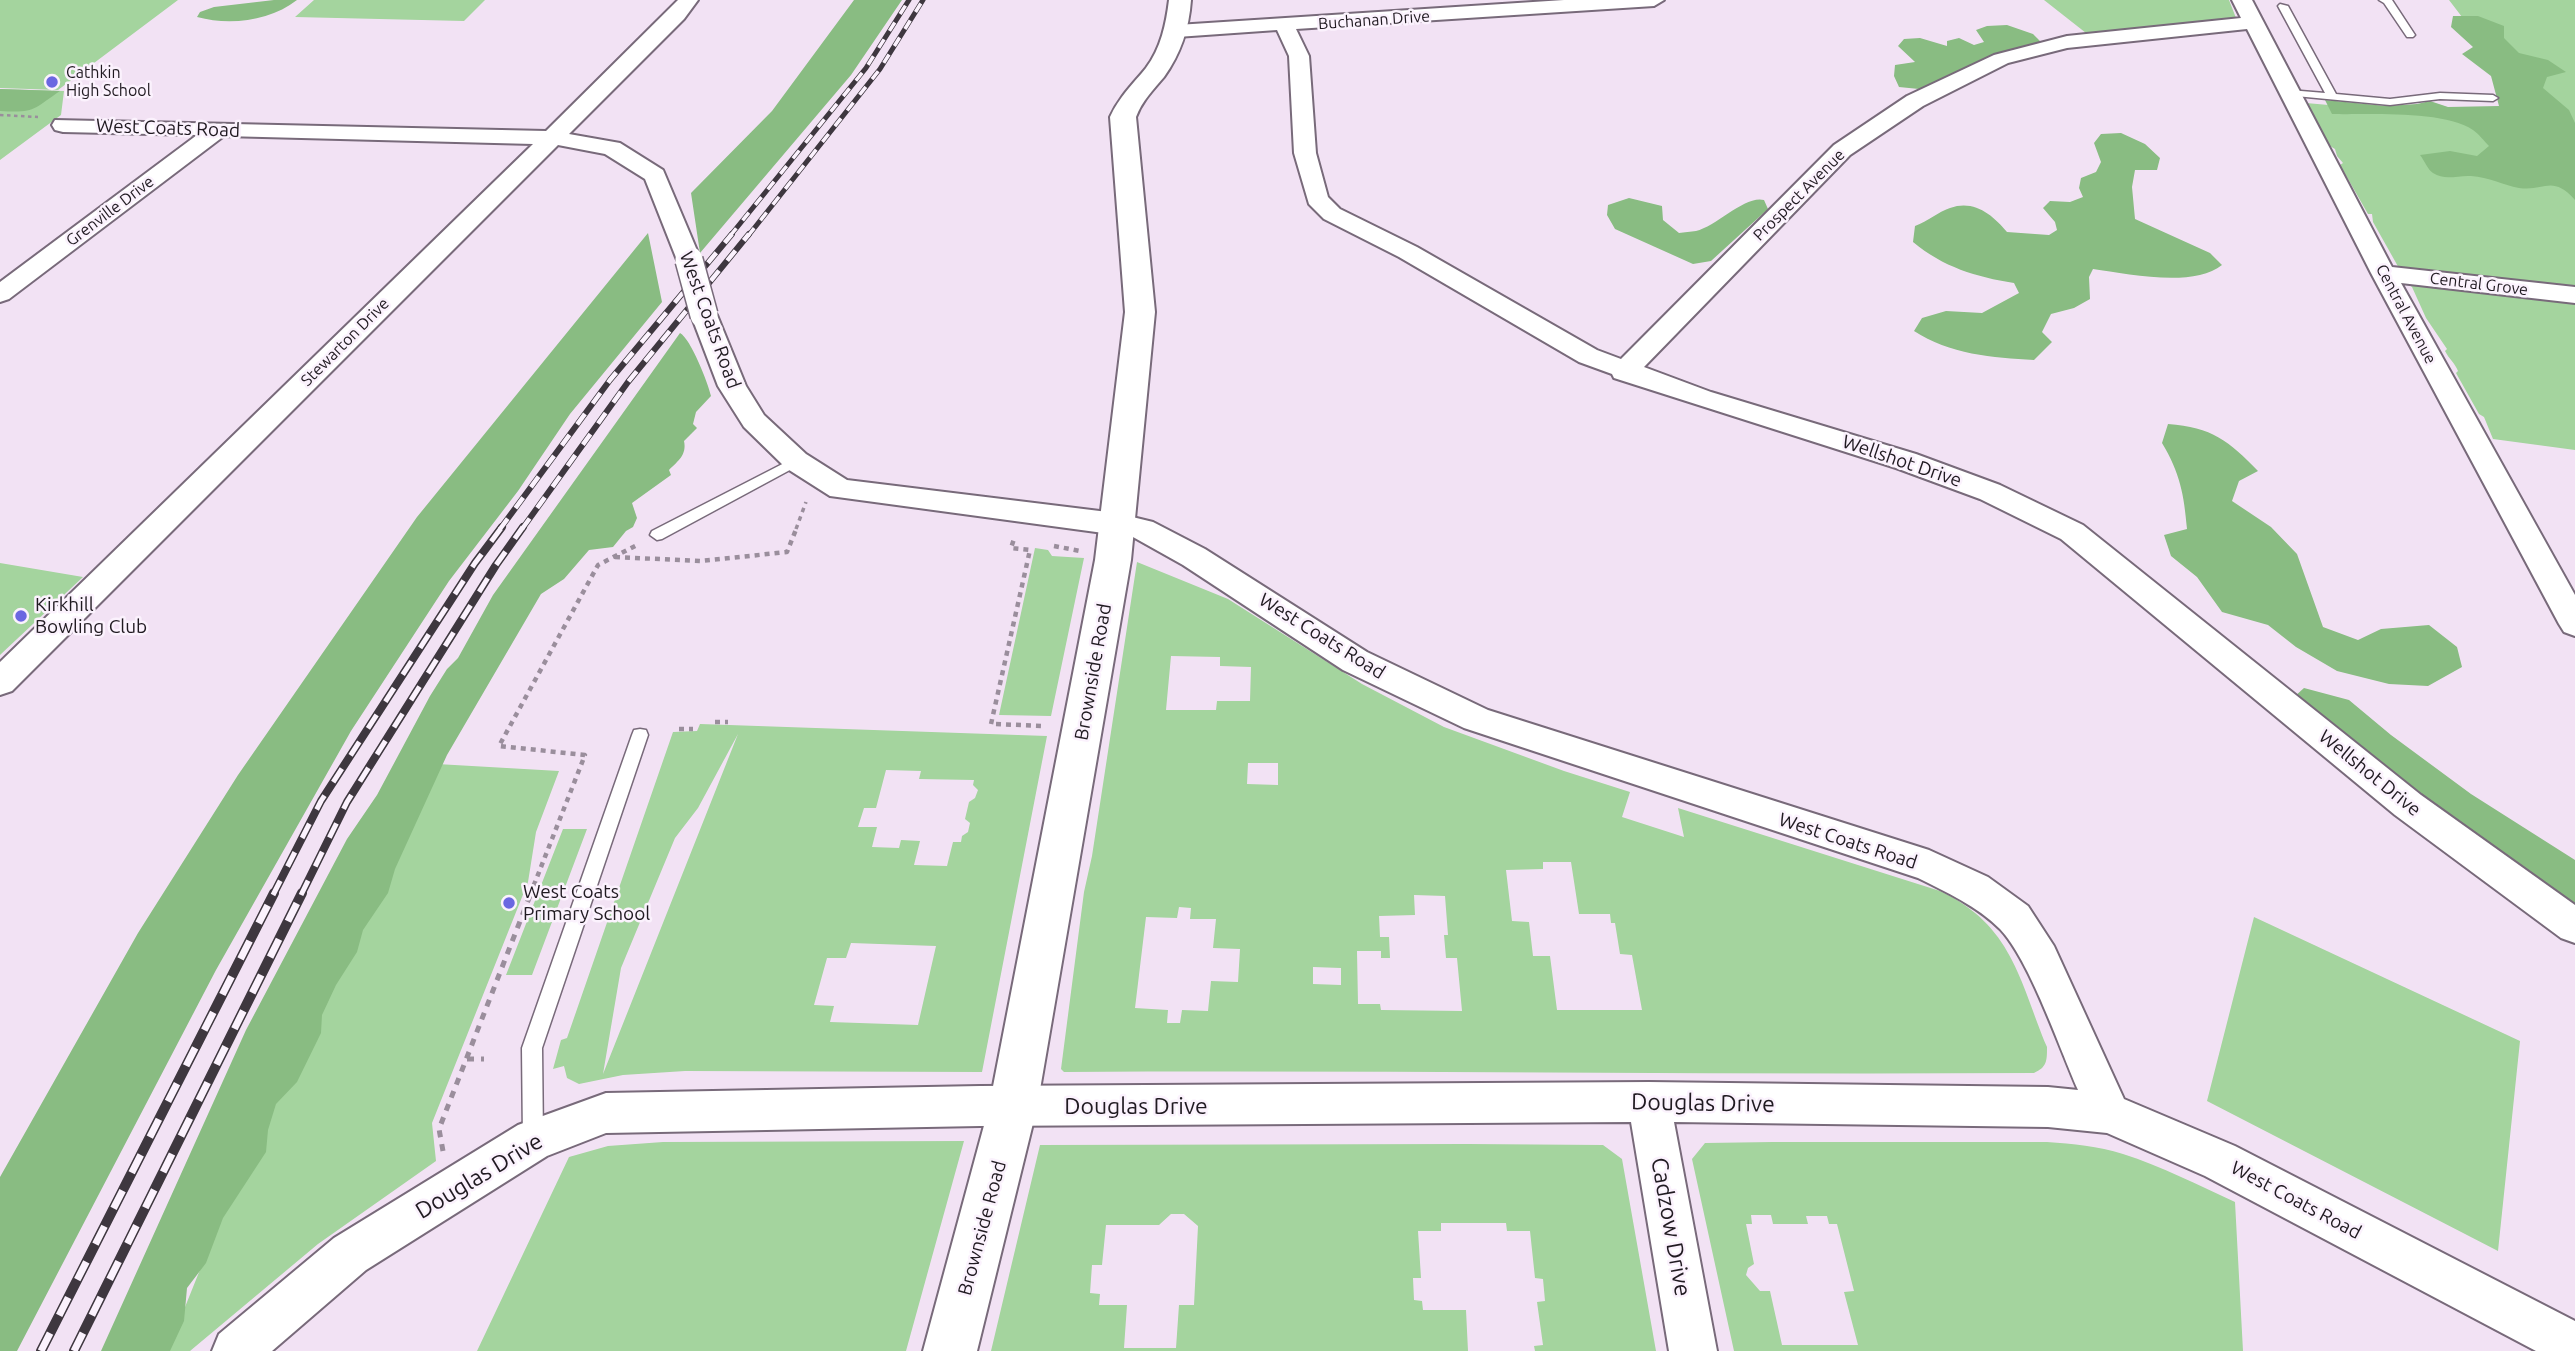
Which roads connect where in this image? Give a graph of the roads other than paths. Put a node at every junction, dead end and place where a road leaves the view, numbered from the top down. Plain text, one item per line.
1 (688, 0) edge
2 (1180, 0) edge
3 (1651, 0) edge
4 (2384, 0) edge
5 (2283, 5) dead end
6 (1407, 9) edge
7 (2247, 12) edge
8 (1285, 26) junction
9 (1177, 31) junction
10 (2410, 35) dead end
11 (2289, 93) junction
12 (2332, 96) junction
13 (2493, 98) dead end
14 (63, 125) dead end
15 (219, 129) junction
16 (553, 138) junction
17 (2383, 273) junction
18 (0, 294) edge
19 (2575, 295) edge
20 (1624, 372) junction
21 (796, 461) junction
22 (1116, 523) junction
23 (657, 535) road end
24 (2575, 624) edge
25 (0, 682) edge
26 (640, 735) dead end
27 (2575, 926) edge
28 (1649, 1102) junction
29 (1013, 1107) junction
30 (2109, 1113) junction
31 (533, 1140) junction
32 (2575, 1346) edge
33 (236, 1351) edge
34 (950, 1351) edge
35 (1693, 1351) edge

1 - 16 street, Stewarton Drive
2 - 9 street, Brownside Road
3 - 6 street, Buchanan Drive
4 - 10 lane
5 - 12 lane
6 - 8 street, Buchanan Drive
7 - 11 street, Central Avenue
7 - 20 street, Prospect Avenue
8 - 9 street, Buchanan Drive
8 - 20 street, Wellshot Drive
9 - 22 street, Brownside Road
11 - 12 lane
11 - 17 street, Central Avenue
12 - 13 lane
14 - 15 street, West Coats Road
15 - 16 street, West Coats Road
15 - 18 street, Grenville Drive
16 - 21 street, West Coats Road, bridge
16 - 25 street, Stewarton Drive
17 - 19 street, Central Grove
17 - 24 street, Central Avenue
20 - 27 street, Wellshot Drive
21 - 22 street, West Coats Road
21 - 23 lane
22 - 29 street, Brownside Road
22 - 30 street, West Coats Road
26 - 31 lane
28 - 29 street, Douglas Drive
28 - 30 street, Douglas Drive
28 - 35 street, Cadzow Drive
29 - 31 street, Douglas Drive
29 - 34 street, Brownside Road
30 - 32 street, West Coats Road
31 - 33 street, Douglas Drive

